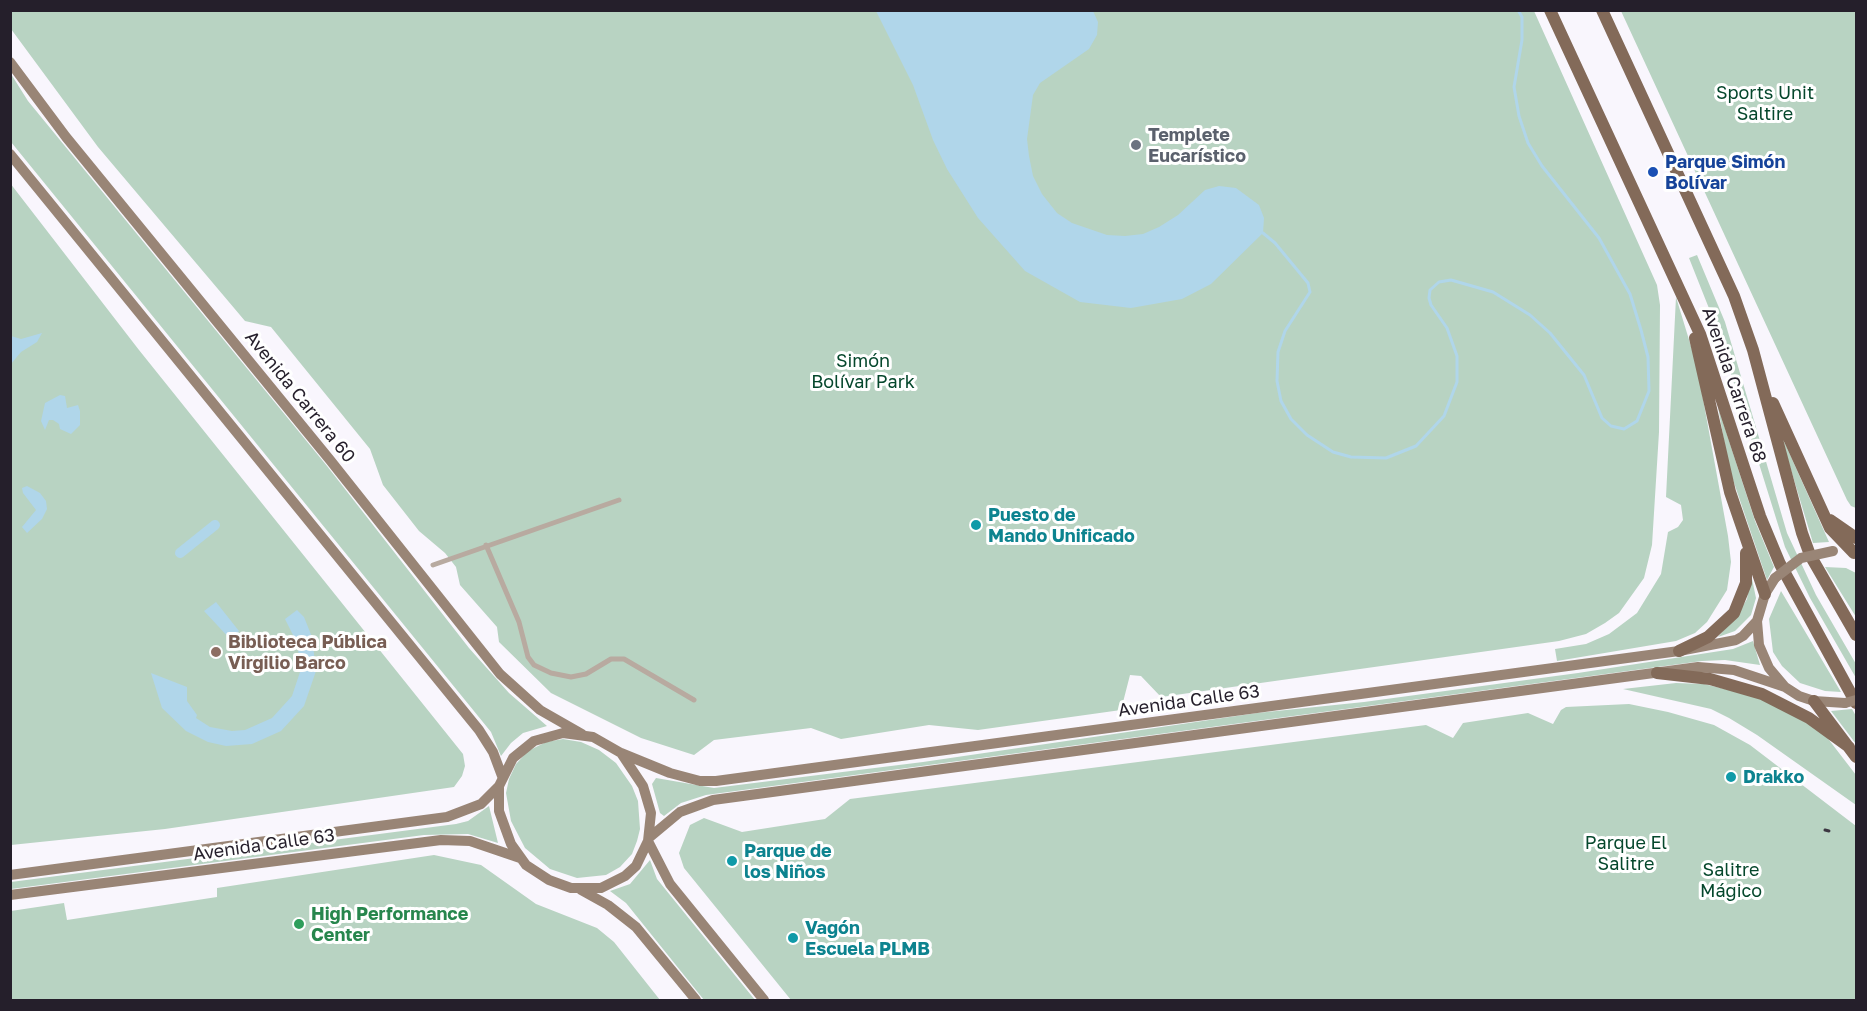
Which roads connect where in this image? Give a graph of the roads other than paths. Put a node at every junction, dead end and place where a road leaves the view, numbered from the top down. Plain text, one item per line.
1 (1550, 10) edge
2 (1602, 10) edge
3 (10, 62) edge
4 (10, 154) edge
5 (1689, 310) junction
6 (1762, 380) junction
7 (619, 500) dead end
8 (1821, 510) junction
9 (1857, 538) edge
10 (1746, 540) junction
11 (486, 545) junction
12 (1855, 554) edge
13 (433, 565) dead end
14 (1765, 594) junction
15 (1758, 621) junction
16 (1857, 635) edge
17 (1678, 651) junction
18 (1657, 673) junction
19 (1785, 687) junction
20 (694, 700) dead end
21 (1814, 701) junction
22 (1853, 702) edge
23 (1295, 703) junction
24 (1297, 722) junction
25 (582, 734) junction
26 (1853, 752) edge
27 (621, 753) junction
28 (501, 781) junction
29 (649, 839) junction
30 (519, 858) junction
31 (10, 875) edge
32 (581, 890) junction
33 (10, 895) edge
34 (696, 1000) edge
35 (764, 1000) edge

1 - 5 main road, Avenida Carrera 68
2 - 6 main road, Avenida Carrera 68
3 - 25 main road, Avenida Carrera 60
4 - 28 main road
5 - 10 main road
5 - 22 main road, Avenida Carrera 68
6 - 8 main road
6 - 16 main road, Avenida Carrera 68
7 - 11 street
8 - 9 main road
8 - 12 main road
10 - 14 main road
10 - 17 main road
11 - 13 street
11 - 20 street
12 - 14 main road, bridge
14 - 15 main road
15 - 17 main road, Avenida Calle 63
15 - 19 main road
17 - 23 main road, Avenida Calle 63
18 - 19 main road, Avenida Calle 63
18 - 24 main road, Avenida Calle 63
18 - 26 main road
19 - 21 main road, Avenida Calle 63
21 - 22 main road
21 - 26 main road
23 - 24 main road
23 - 27 main road, Avenida Calle 63
24 - 29 main road, Avenida Calle 63
25 - 27 main road
25 - 28 main road
27 - 29 main road
28 - 30 main road
28 - 31 main road, Avenida Calle 63
29 - 32 main road
29 - 35 main road
30 - 32 main road
30 - 33 main road, Avenida Calle 63
32 - 34 main road

